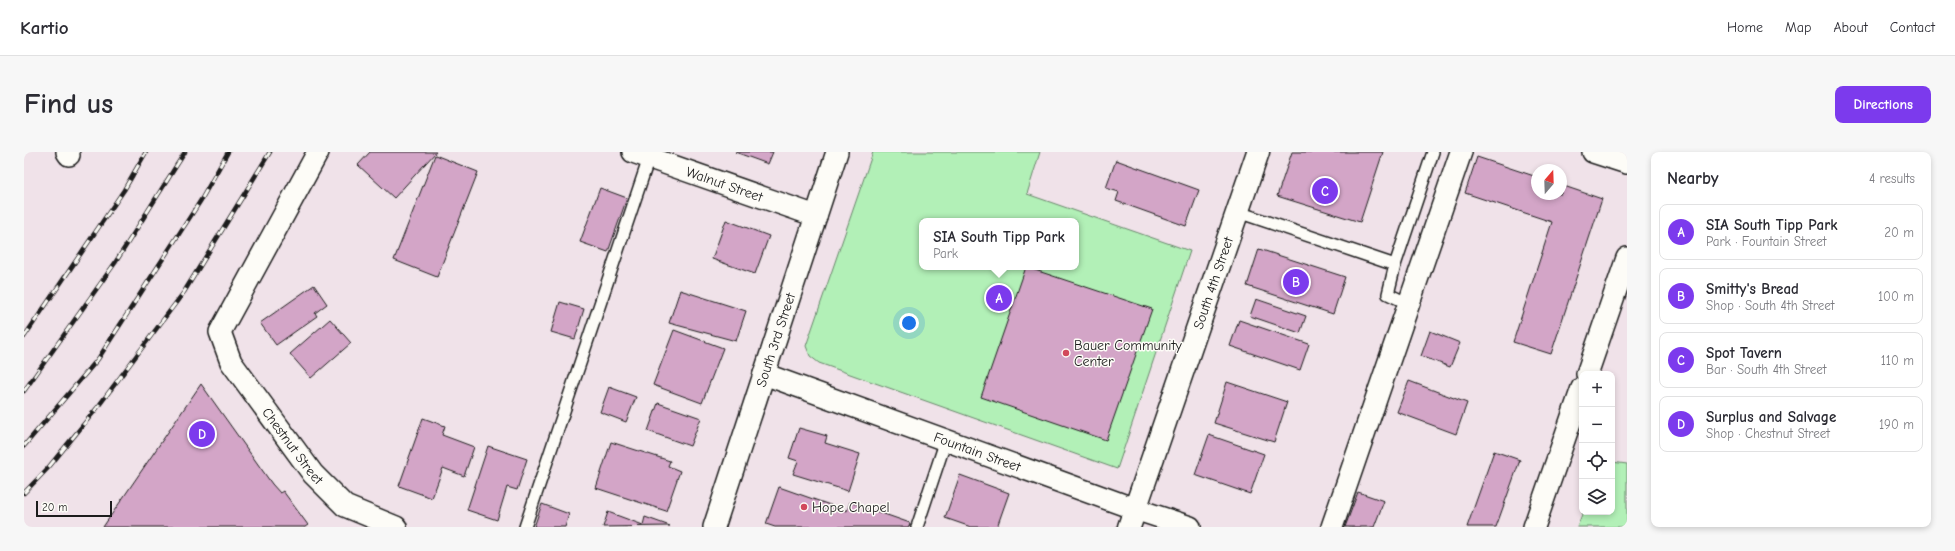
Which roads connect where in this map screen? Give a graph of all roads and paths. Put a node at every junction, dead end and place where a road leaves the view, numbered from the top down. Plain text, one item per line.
1 (318, 152) edge
2 (838, 152) edge
3 (1258, 152) edge
4 (1433, 152) edge
5 (1461, 152) edge
6 (1593, 152) edge
7 (641, 155) edge
8 (1627, 163) edge
9 (1238, 212) junction
10 (816, 216) junction
11 (1627, 258) edge
12 (1395, 265) junction
13 (1409, 304) junction
14 (1588, 371) edge
15 (764, 374) junction
16 (1579, 397) edge
17 (946, 440) junction
18 (1132, 518) edge
19 (396, 527) edge
20 (526, 527) edge
21 (714, 527) edge
22 (917, 527) edge
23 (1190, 527) edge
24 (1332, 527) edge
25 (1534, 527) edge

1 - 19 street, Chestnut Street
2 - 10 street, South 3rd Street
3 - 9 main road, South 4th Street
4 - 12 lane
5 - 13 street
6 - 8 street
7 - 10 street, Walnut Street
7 - 20 lane
9 - 12 lane
9 - 18 main road, South 4th Street
10 - 15 street, South 3rd Street
11 - 14 street
12 - 13 lane
13 - 24 street
15 - 17 street, Fountain Street
15 - 21 street, South 3rd Street
16 - 25 street
17 - 18 street, Fountain Street
17 - 22 lane
18 - 23 street, Fountain Street

